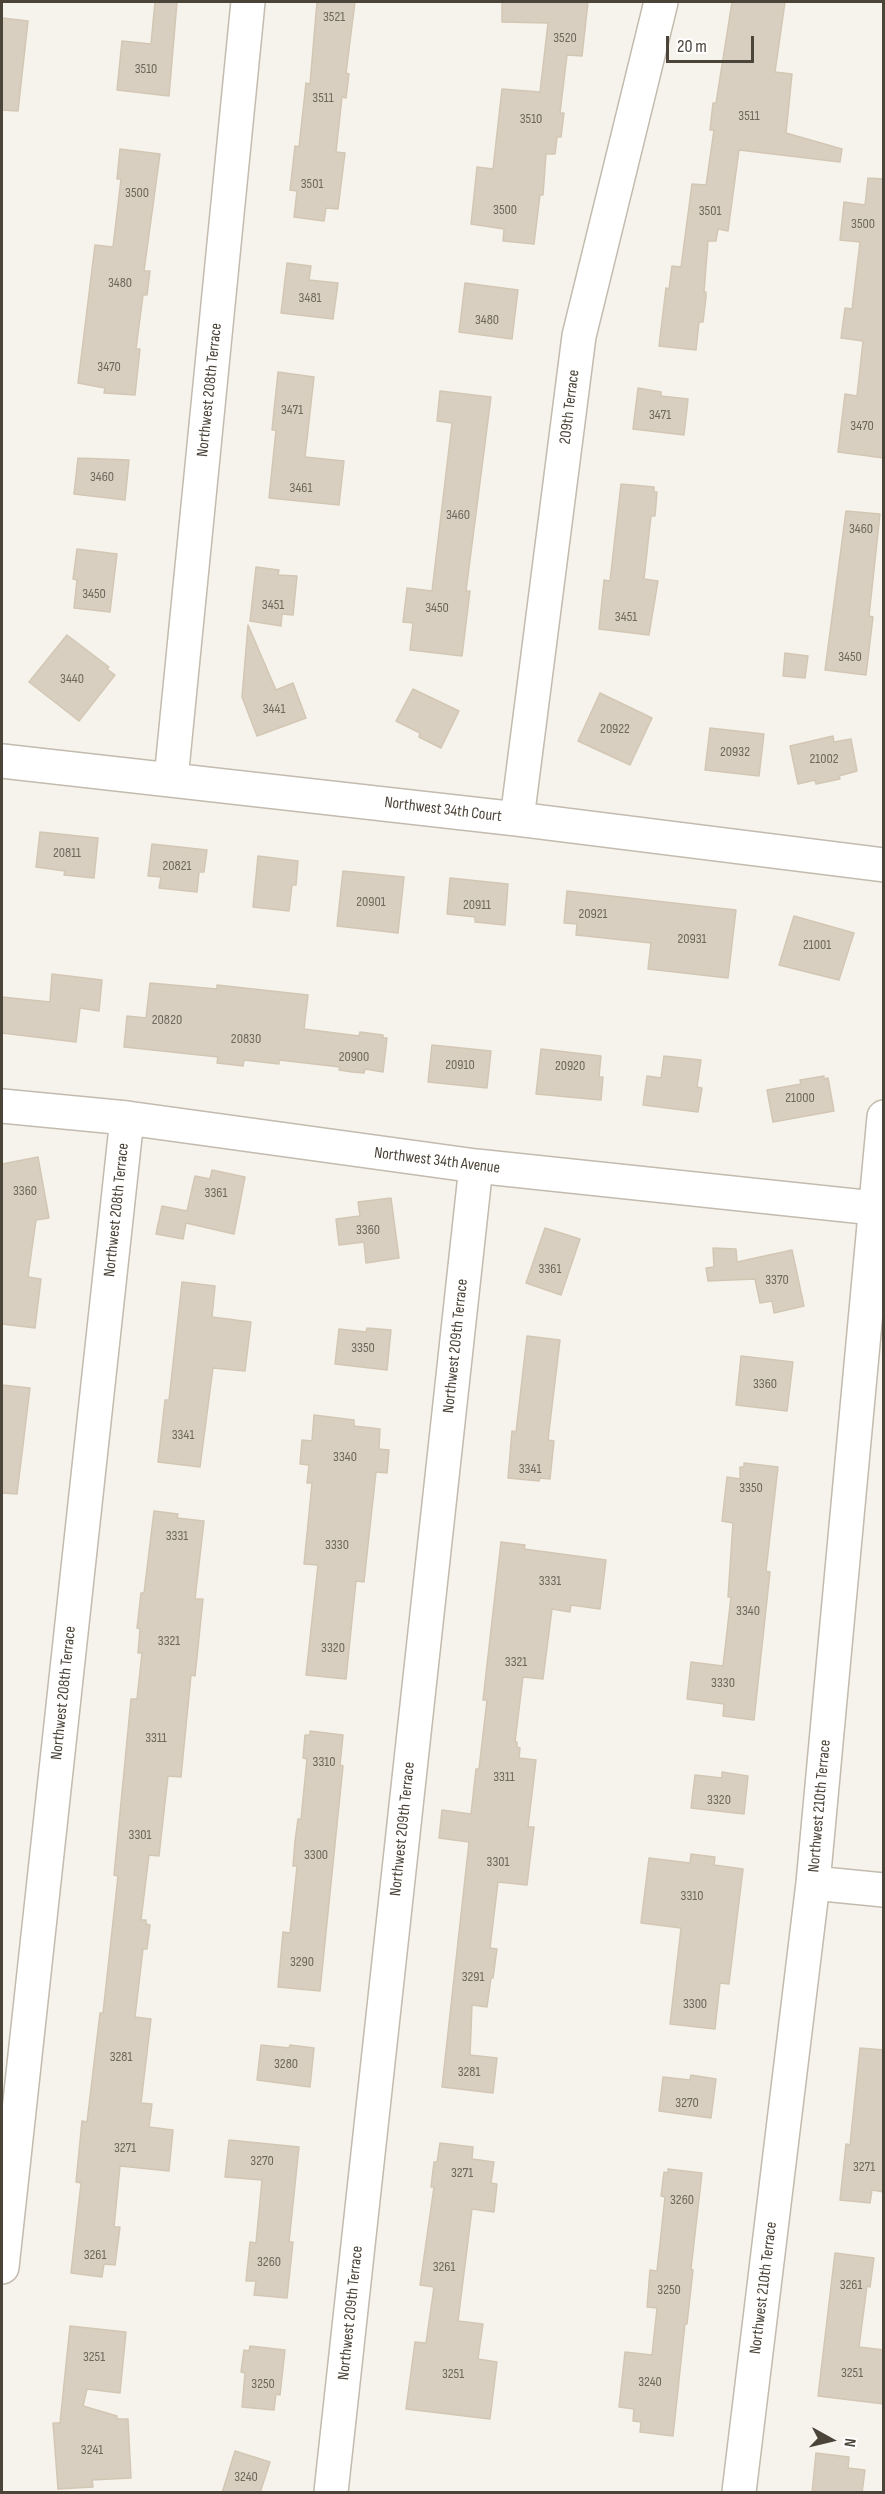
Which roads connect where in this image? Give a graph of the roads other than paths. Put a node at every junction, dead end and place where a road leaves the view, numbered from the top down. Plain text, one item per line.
1 (248, 2) edge
2 (661, 2) edge
3 (2, 761) edge
4 (171, 779) junction
5 (517, 819) junction
6 (884, 865) edge
7 (2, 1106) edge
8 (884, 1117) edge
9 (127, 1118) junction
10 (476, 1166) junction
11 (874, 1208) junction
12 (813, 1883) junction
13 (884, 1890) edge
14 (2, 2267) edge
15 (332, 2493) edge
16 (739, 2493) edge

1 - 4 street, Northwest 208th Terrace
2 - 5 street, 209th Terrace
3 - 4 street, Northwest 34th Court
4 - 5 street, Northwest 34th Court
5 - 6 street, Northwest 34th Court
7 - 9 street, Northwest 34th Avenue
8 - 11 street, Northwest 210th Terrace
9 - 10 street, Northwest 34th Avenue
9 - 14 street, Northwest 208th Terrace
10 - 11 street, Northwest 34th Avenue
10 - 15 street, Northwest 209th Terrace
11 - 12 street, Northwest 210th Terrace
12 - 13 street
12 - 16 street, Northwest 210th Terrace

